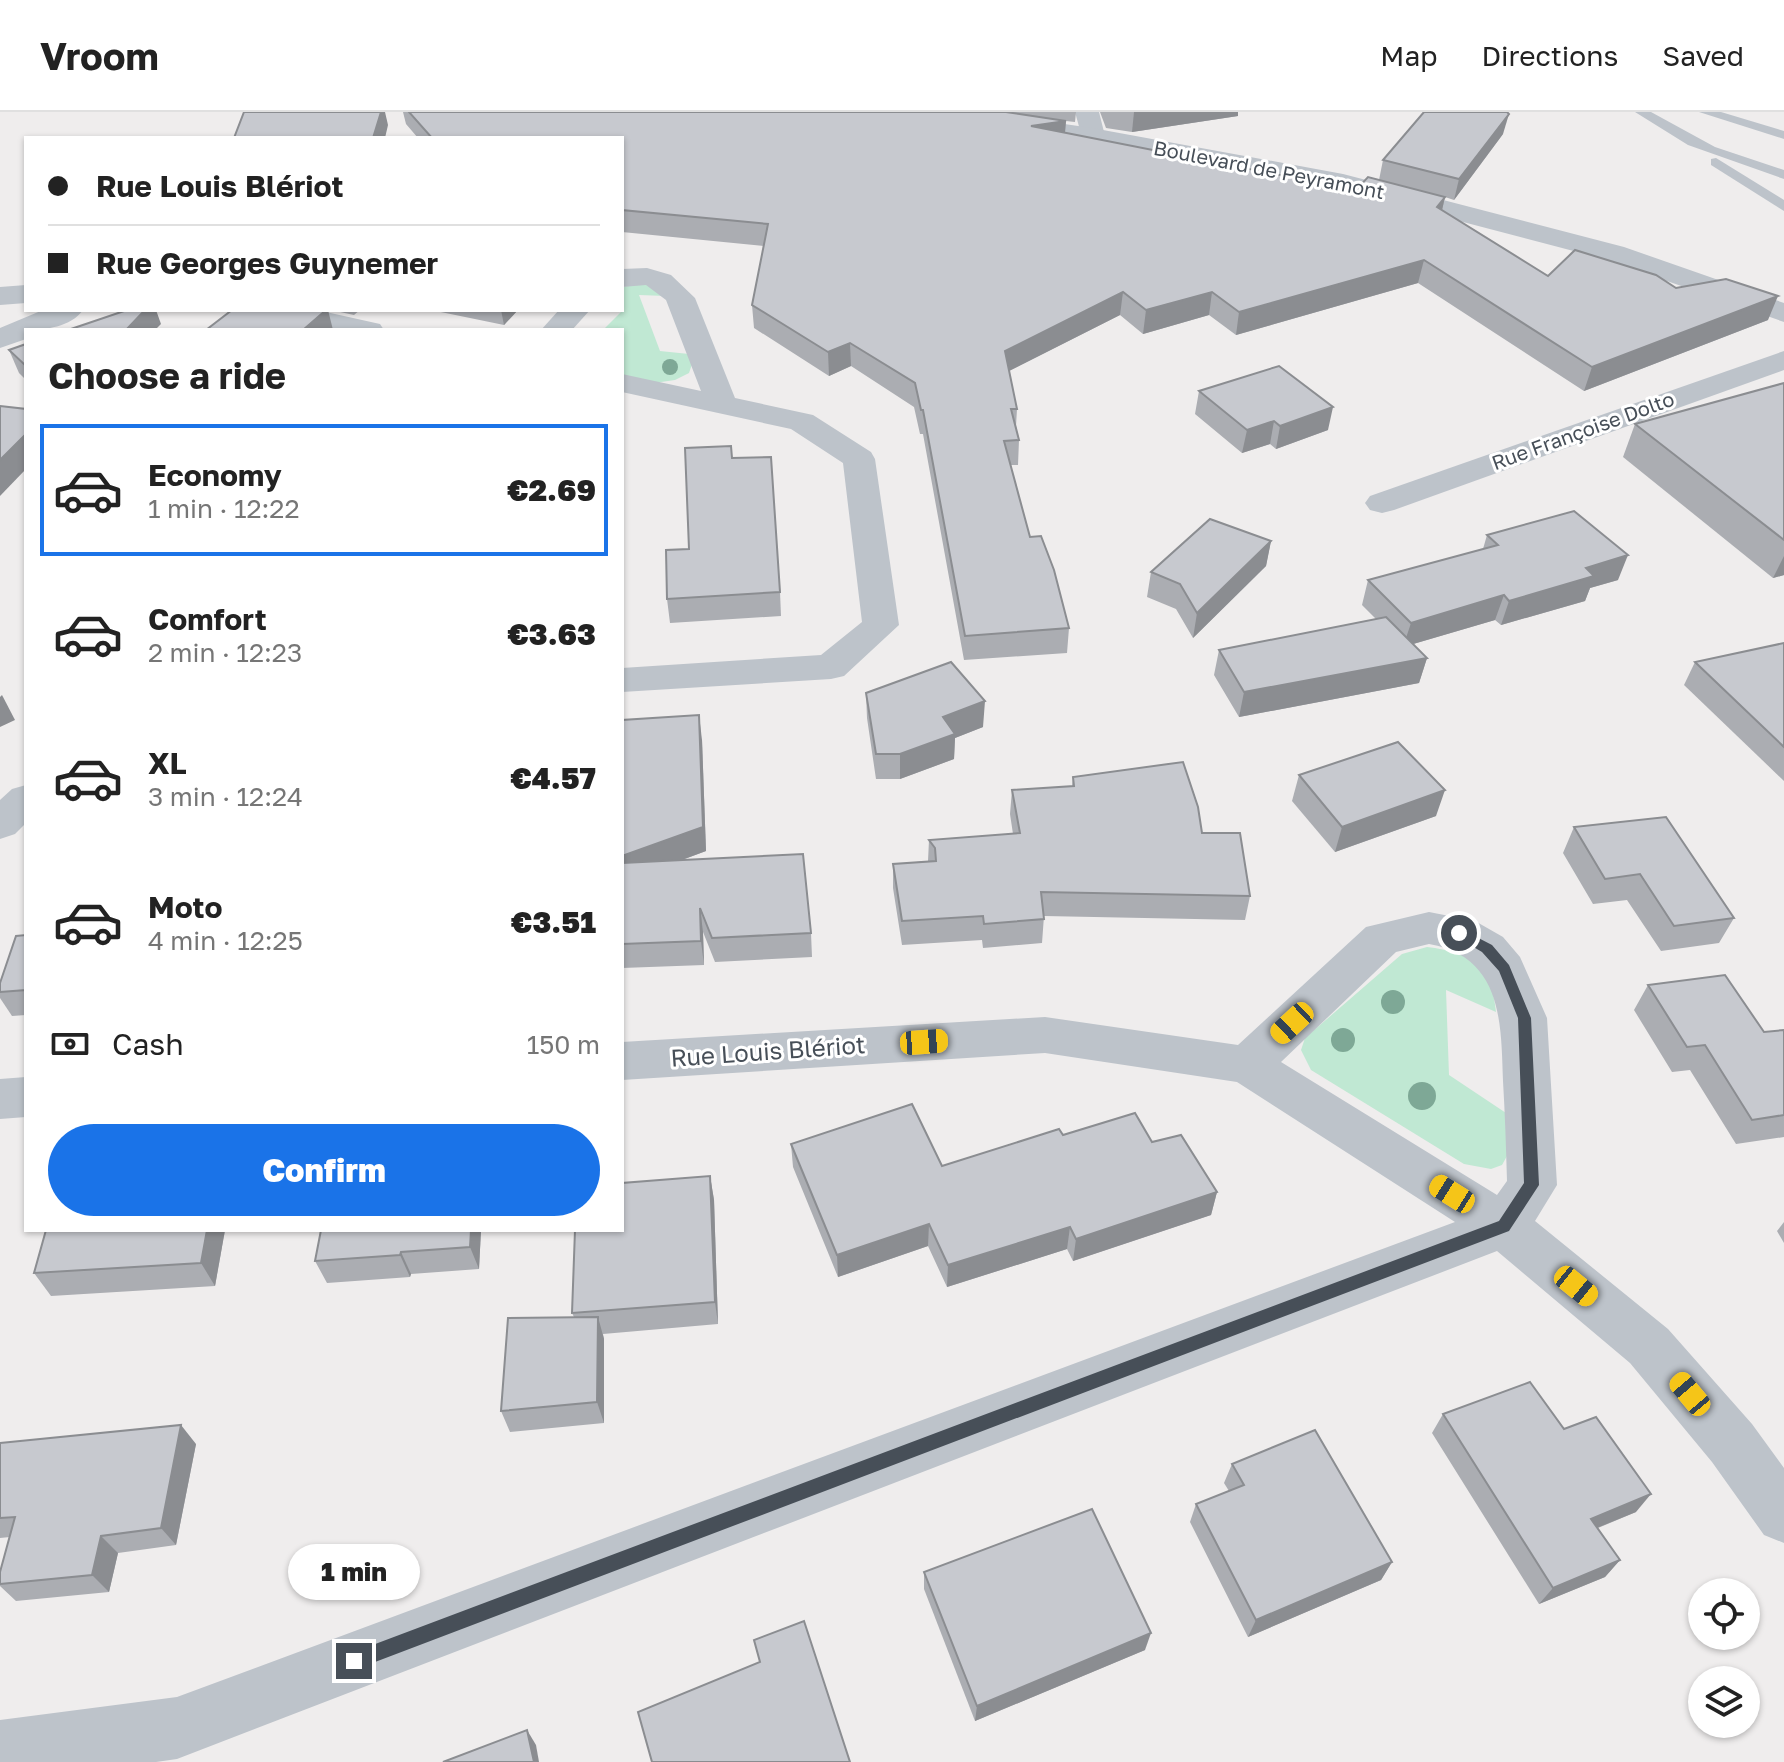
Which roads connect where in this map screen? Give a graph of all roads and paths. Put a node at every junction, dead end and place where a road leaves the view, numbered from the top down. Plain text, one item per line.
1 (930, 112) edge
2 (1642, 112) edge
3 (1706, 112) edge
4 (1090, 124) edge
5 (1670, 132) junction
6 (1784, 135) edge
7 (1784, 175) edge
8 (1784, 207) edge
9 (624, 278) edge
10 (24, 294) edge
11 (0, 296) edge
12 (63, 312) edge
13 (284, 312) edge
14 (573, 312) edge
15 (1784, 313) edge
16 (26, 328) edge
17 (360, 328) edge
18 (558, 328) edge
19 (24, 329) edge
20 (0, 339) edge
21 (1784, 360) edge
22 (624, 383) edge
23 (722, 404) junction
24 (1382, 503) dead end
25 (624, 680) edge
26 (24, 801) edge
27 (0, 824) edge
28 (624, 1061) edge
29 (1247, 1065) junction
30 (24, 1097) edge
31 (0, 1099) edge
32 (1504, 1226) junction
33 (1784, 1515) edge
34 (0, 1751) edge

1 - 4 street, Boulevard de Peyramont
2 - 5 lane
3 - 6 lane
4 - 15 street, Boulevard de Peyramont
5 - 7 lane
5 - 8 lane
9 - 23 street
10 - 11 street
12 - 16 street
13 - 17 street
14 - 18 street
19 - 20 street
21 - 24 street, Rue Françoise Dolto
22 - 23 street
23 - 25 street
26 - 27 street
28 - 29 street, Rue Louis Blériot
29 - 32 street, Rue Louis Blériot
29 - 32 street
30 - 31 street
32 - 33 street, Rue Louis Blériot
32 - 34 street

